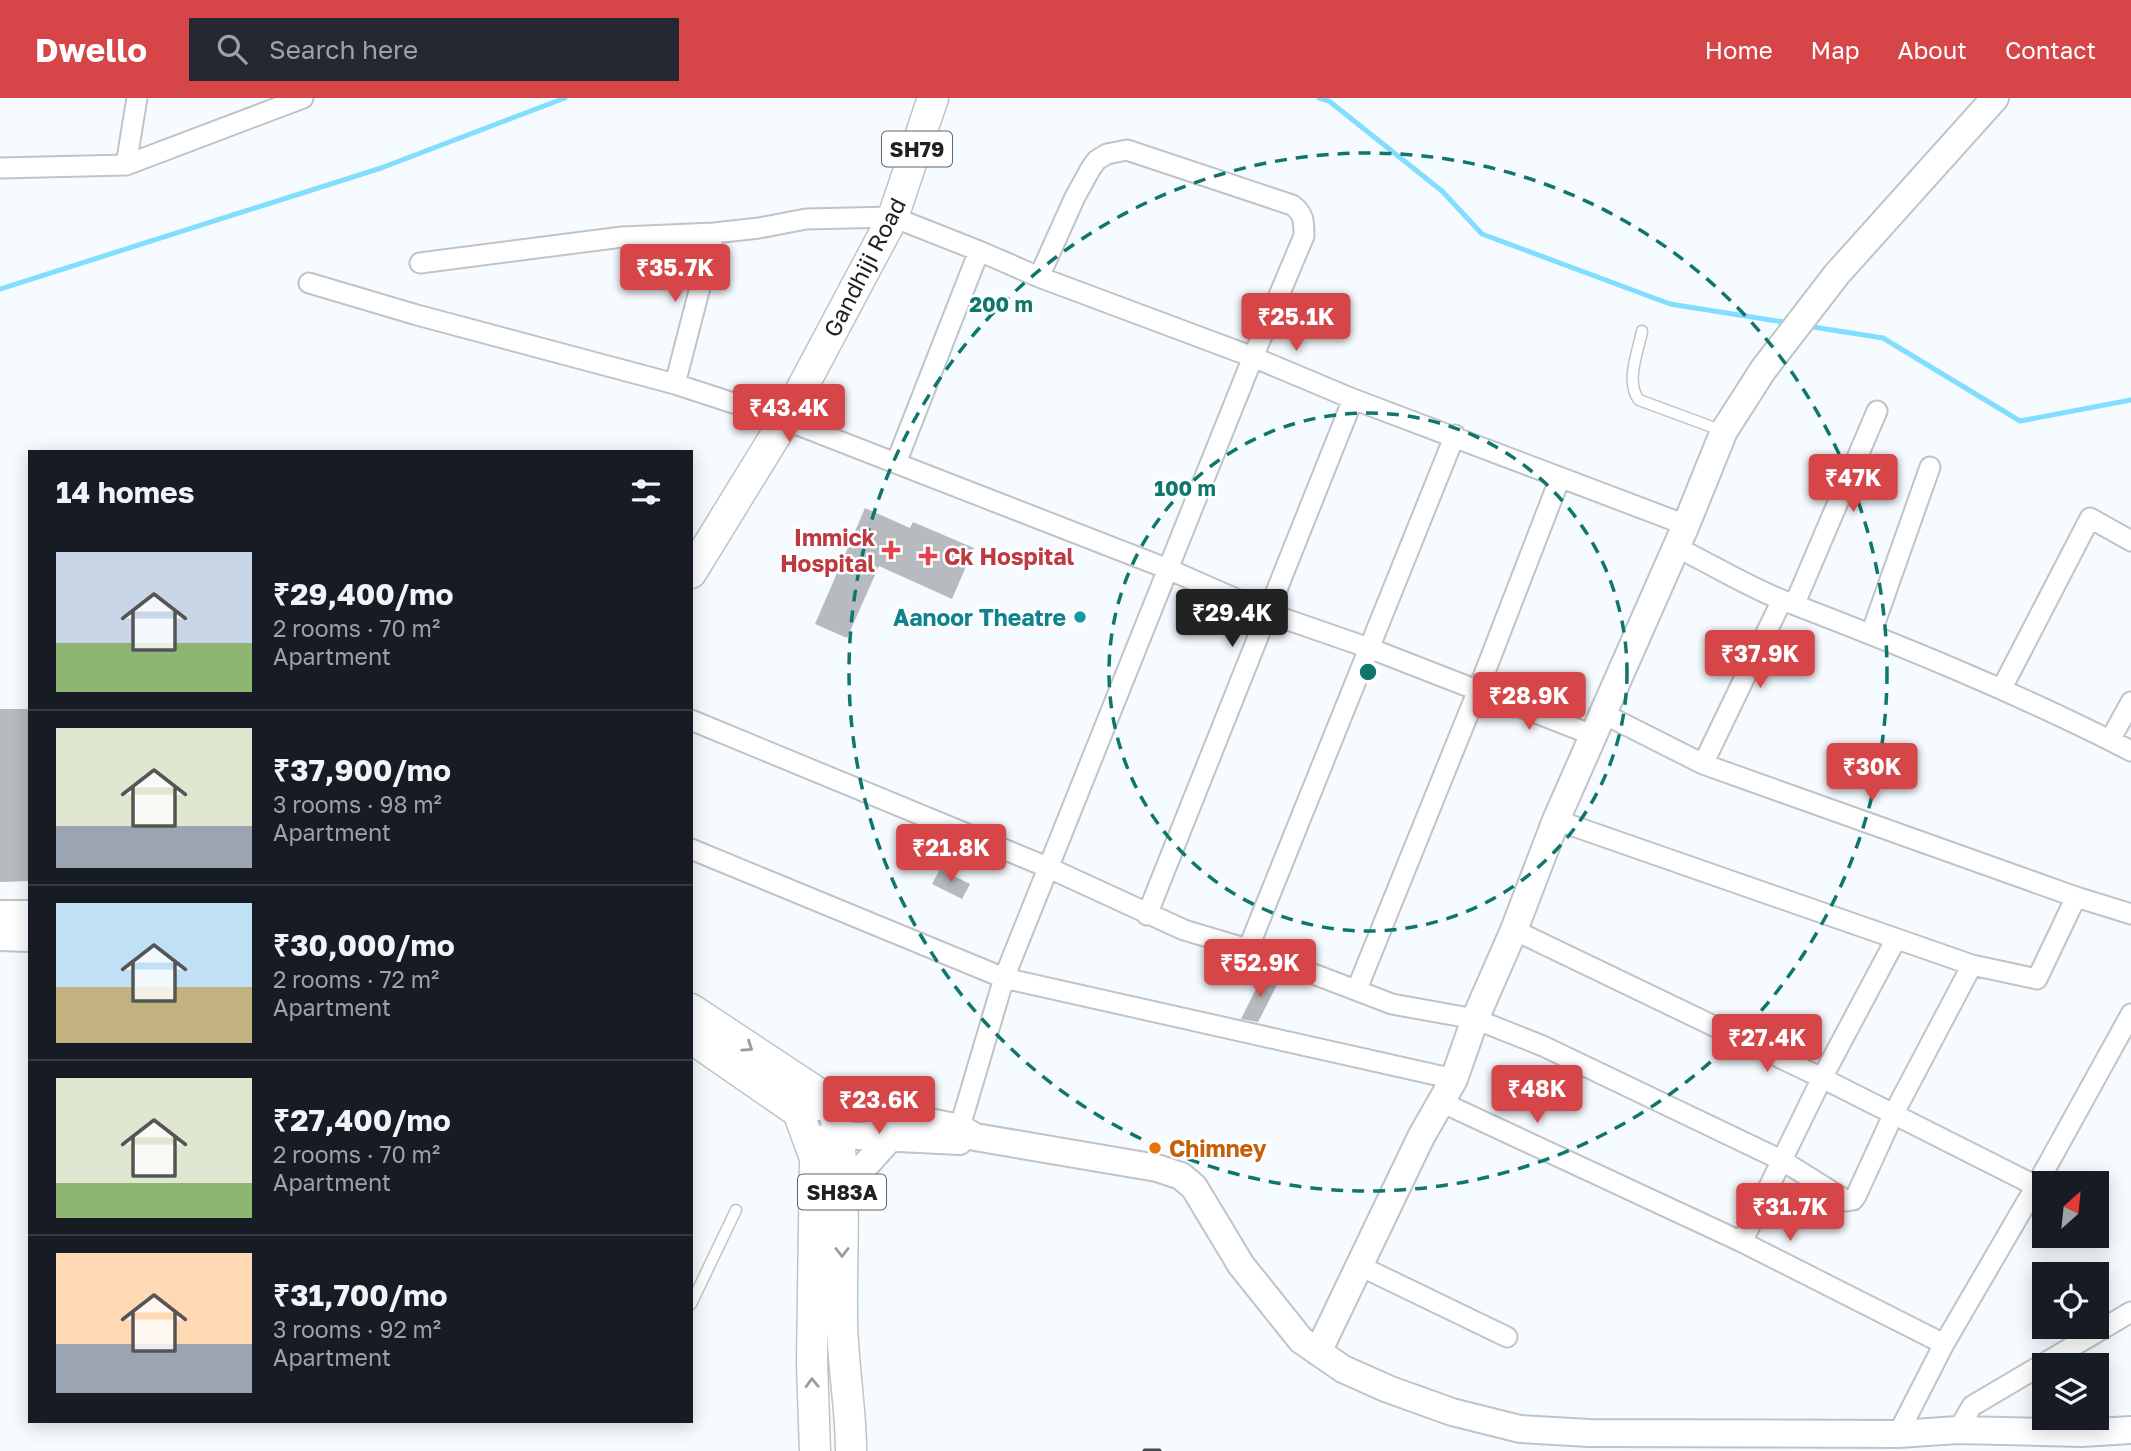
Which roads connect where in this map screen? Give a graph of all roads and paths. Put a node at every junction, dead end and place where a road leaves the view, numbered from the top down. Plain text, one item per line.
1 (137, 98) edge
2 (303, 98) edge
3 (933, 98) edge
4 (1995, 98) edge
5 (126, 165) junction
6 (0, 168) edge
7 (897, 209) junction
8 (714, 233) junction
9 (979, 251) junction
10 (420, 263) dead end
11 (1039, 277) junction
12 (309, 283) dead end
13 (1642, 331) dead end
14 (1253, 357) junction
15 (675, 384) junction
16 (1353, 399) junction
17 (1877, 411) dead end
18 (785, 420) junction
19 (1724, 431) junction
20 (1455, 435) junction
21 (896, 463) junction
22 (1930, 467) dead end
23 (1560, 478) junction
24 (1681, 536) junction
25 (2131, 541) edge
26 (700, 544) edge
27 (693, 567) edge
28 (1168, 569) junction
29 (1788, 601) junction
30 (1268, 613) junction
31 (1871, 634) junction
32 (1369, 648) junction
33 (2002, 688) junction
34 (1478, 690) junction
35 (2131, 702) edge
36 (693, 721) edge
37 (1600, 725) junction
38 (2110, 740) junction
39 (2131, 751) edge
40 (1703, 764) junction
41 (1556, 820) junction
42 (693, 850) edge
43 (1047, 867) junction
44 (2076, 897) junction
45 (0, 914) edge
46 (28, 914) edge
47 (2131, 914) edge
48 (1147, 915) junction
49 (1514, 930) junction
50 (0, 937) edge
51 (28, 937) edge
52 (1896, 939) junction
53 (1248, 948) junction
54 (1972, 965) junction
55 (1004, 978) junction
56 (1357, 989) junction
57 (693, 1010) edge
58 (2131, 1014) edge
59 (1475, 1020) junction
60 (693, 1039) edge
61 (1822, 1078) junction
62 (1447, 1091) junction
63 (833, 1103) junction
64 (798, 1112) junction
65 (1894, 1113) junction
66 (840, 1135) junction
67 (964, 1135) junction
68 (890, 1138) junction
69 (810, 1142) junction
70 (1783, 1161) junction
71 (2044, 1171) edge
72 (2032, 1184) edge
73 (2032, 1193) edge
74 (843, 1199) junction
75 (736, 1210) dead end
76 (1742, 1242) junction
77 (1360, 1266) junction
78 (693, 1300) edge
79 (2131, 1311) edge
80 (1507, 1337) dead end
81 (1944, 1344) junction
82 (1318, 1352) junction
83 (1958, 1430) junction
84 (2131, 1430) edge
85 (1898, 1434) junction
86 (815, 1451) edge
87 (851, 1451) edge

1 - 5 street
2 - 5 street
3 - 7 main road, Gandhiji Road / SH79
4 - 19 street
5 - 6 street
7 - 8 street
7 - 9 street
7 - 18 main road, Gandhiji Road / SH79
8 - 10 street
8 - 15 street
9 - 11 street
9 - 21 street
11 - 14 street
11 - 14 street
12 - 15 street
13 - 19 lane
14 - 16 street
14 - 28 street
15 - 18 street
16 - 20 street
16 - 30 street
17 - 29 street
18 - 21 street
18 - 26 main road, Gandhiji Road / SH79
19 - 24 street
20 - 23 street
20 - 32 street
21 - 28 street
22 - 31 street
23 - 24 street
23 - 34 street
24 - 29 street
24 - 37 street
25 - 33 street
26 - 27 main road, Gandhiji Road / SH79
28 - 30 street
28 - 43 street
29 - 31 street
29 - 40 street
30 - 32 street
30 - 48 street
31 - 33 street
32 - 34 street
32 - 53 street
33 - 38 street
34 - 37 street
34 - 56 street
35 - 38 street
36 - 43 street
37 - 40 street
37 - 41 street
38 - 39 street
40 - 44 street
41 - 49 street
41 - 52 street
42 - 55 street
43 - 48 street
43 - 55 street
44 - 47 street
44 - 54 street
45 - 46 street
48 - 53 street
49 - 59 street
49 - 61 street
50 - 51 street
52 - 54 street
52 - 61 street
53 - 56 street
54 - 65 street
55 - 62 street
55 - 67 street
56 - 59 street
57 -> 63 main road
58 - 71 street
59 - 62 street
59 - 70 street
60 - 64 main road
61 - 65 street
61 - 70 street
62 - 76 street
62 - 77 street
63 - 64 street
63 - 66 main road, SH83A
63 - 67 street
64 - 69 main road, SH83A
65 - 70 street
65 - 72 street
66 - 68 street
66 - 69 street
66 - 74 main road, SH83A
67 - 68 street
67 - 82 street
68 - 74 street
86 -> 69 main road, SH83A
70 - 76 street
73 - 81 street
74 -> 87 main road, SH83A
75 - 78 lane
76 - 81 street
77 - 80 street
77 - 82 street
79 - 83 street
81 - 85 street
82 - 85 street
83 - 84 street
83 - 85 street

